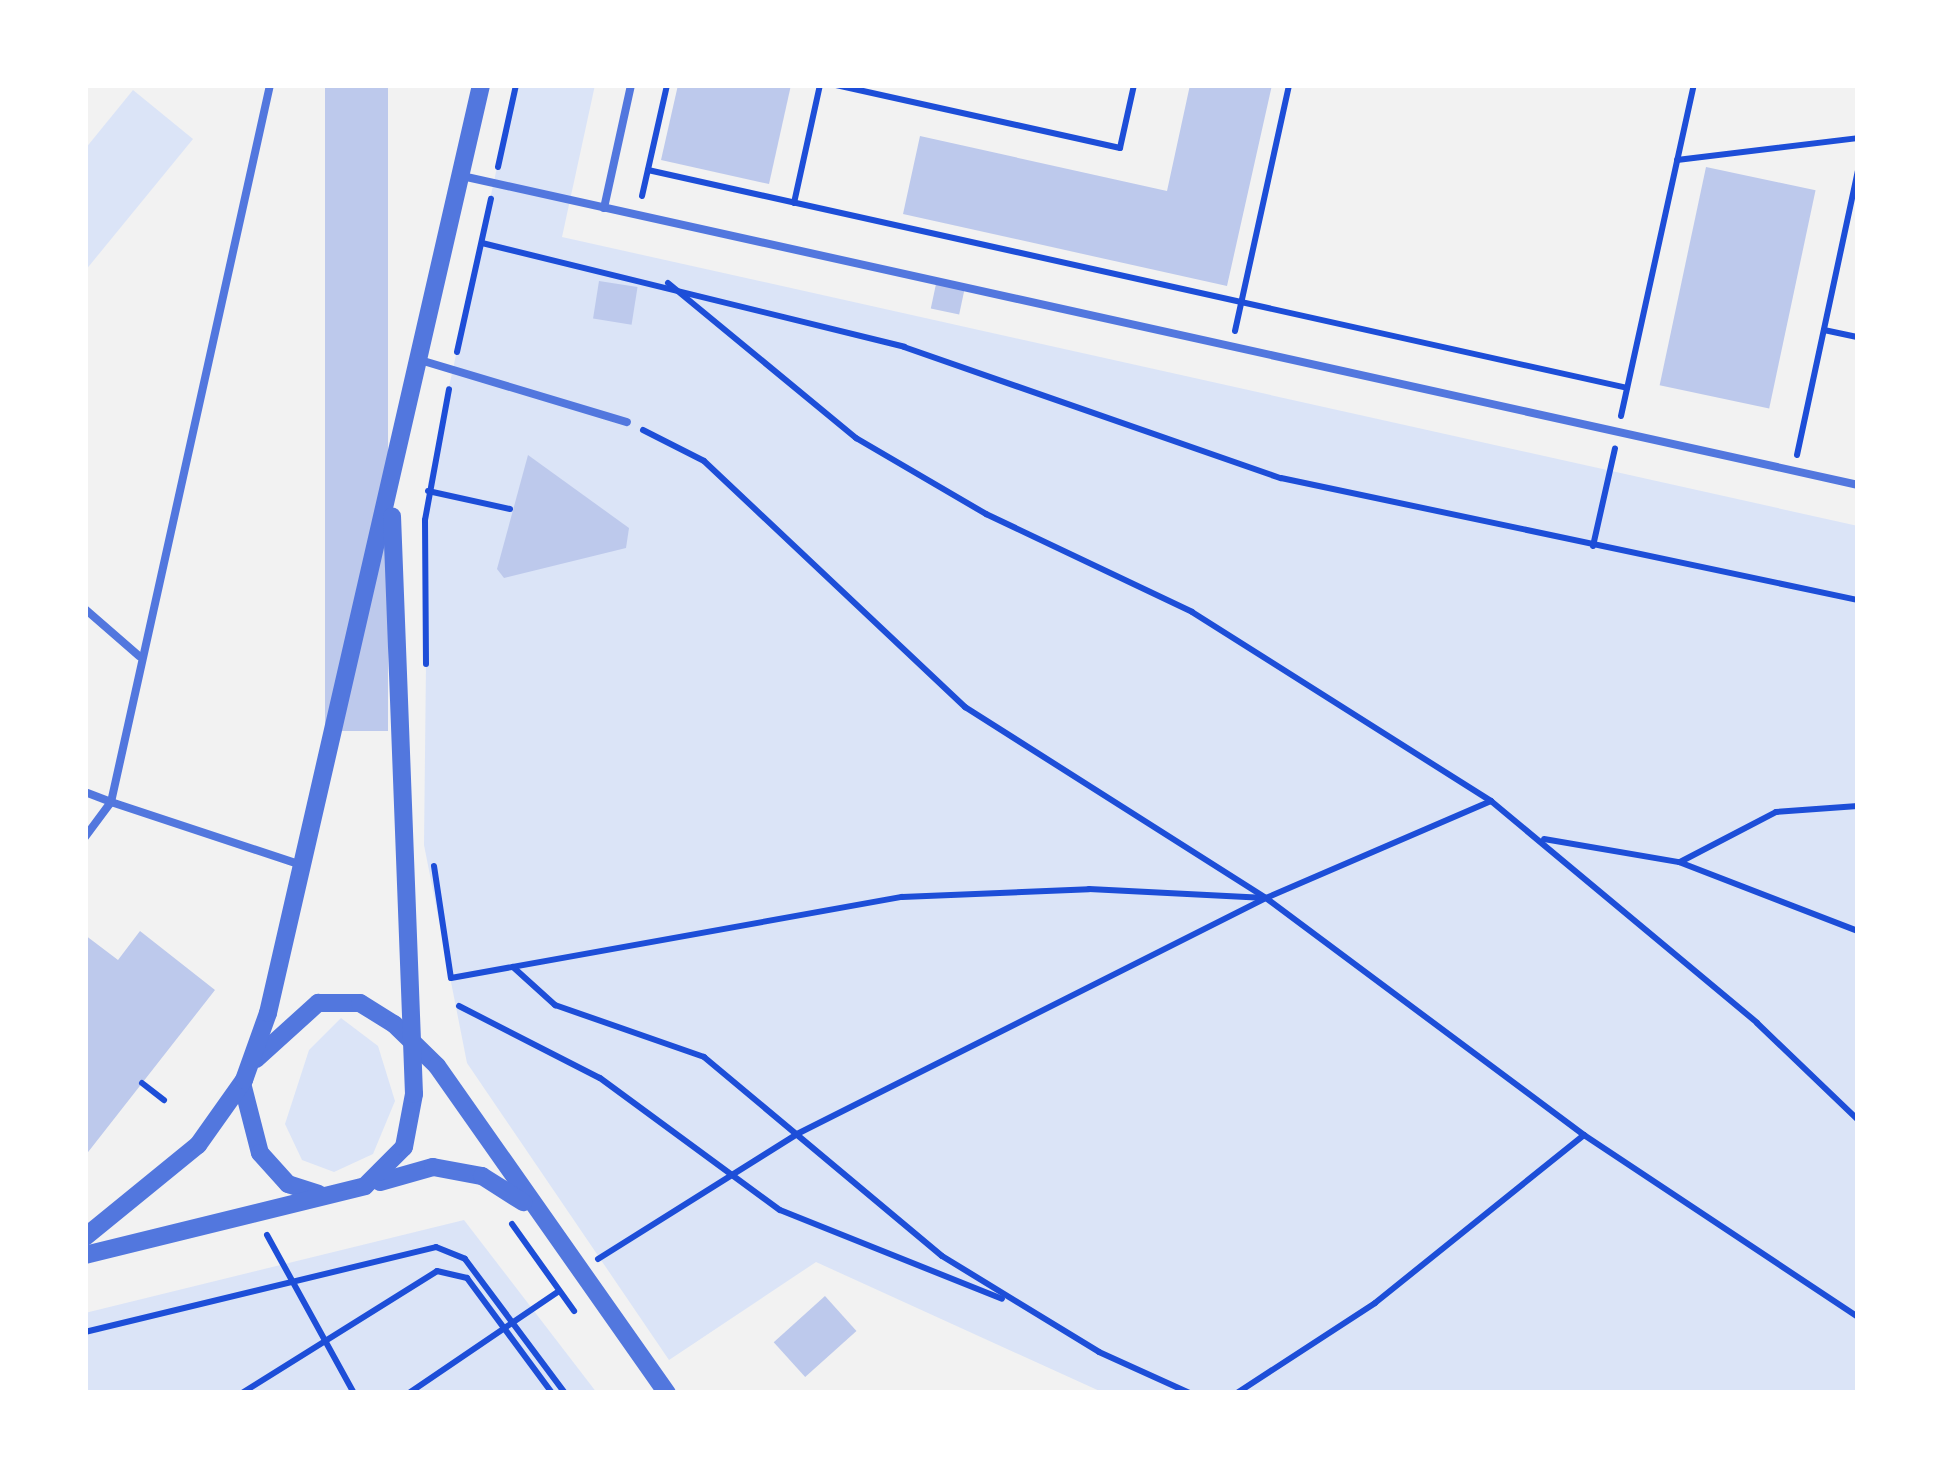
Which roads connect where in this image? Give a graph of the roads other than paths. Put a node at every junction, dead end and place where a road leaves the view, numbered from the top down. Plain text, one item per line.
1 (270, 85) edge
2 (480, 85) edge
3 (631, 85) edge
4 (462, 176) junction
5 (604, 208) junction
6 (420, 360) junction
7 (627, 422) road end
8 (1858, 485) edge
9 (391, 491) junction
10 (85, 609) edge
11 (139, 656) junction
12 (85, 792) edge
13 (112, 802) junction
14 (85, 836) edge
15 (303, 866) junction
16 (413, 1040) junction
17 (244, 1080) junction
18 (365, 1186) junction
19 (328, 1194) junction
20 (530, 1207) junction
21 (85, 1237) edge
22 (85, 1256) edge
23 (667, 1393) edge

1 - 11 lane
2 - 4 street
3 - 5 lane
4 - 5 lane
4 - 6 street
5 - 8 lane
6 - 7 lane
6 - 9 street
9 - 15 street
9 - 16 street
10 - 11 lane
11 - 13 lane
12 - 13 lane
13 - 14 lane
13 - 15 lane
15 - 17 street
16 - 17 street
16 - 18 street
16 - 20 street
17 - 19 street
17 - 21 street
18 - 19 street
18 - 20 street
19 - 22 street
20 - 23 street

